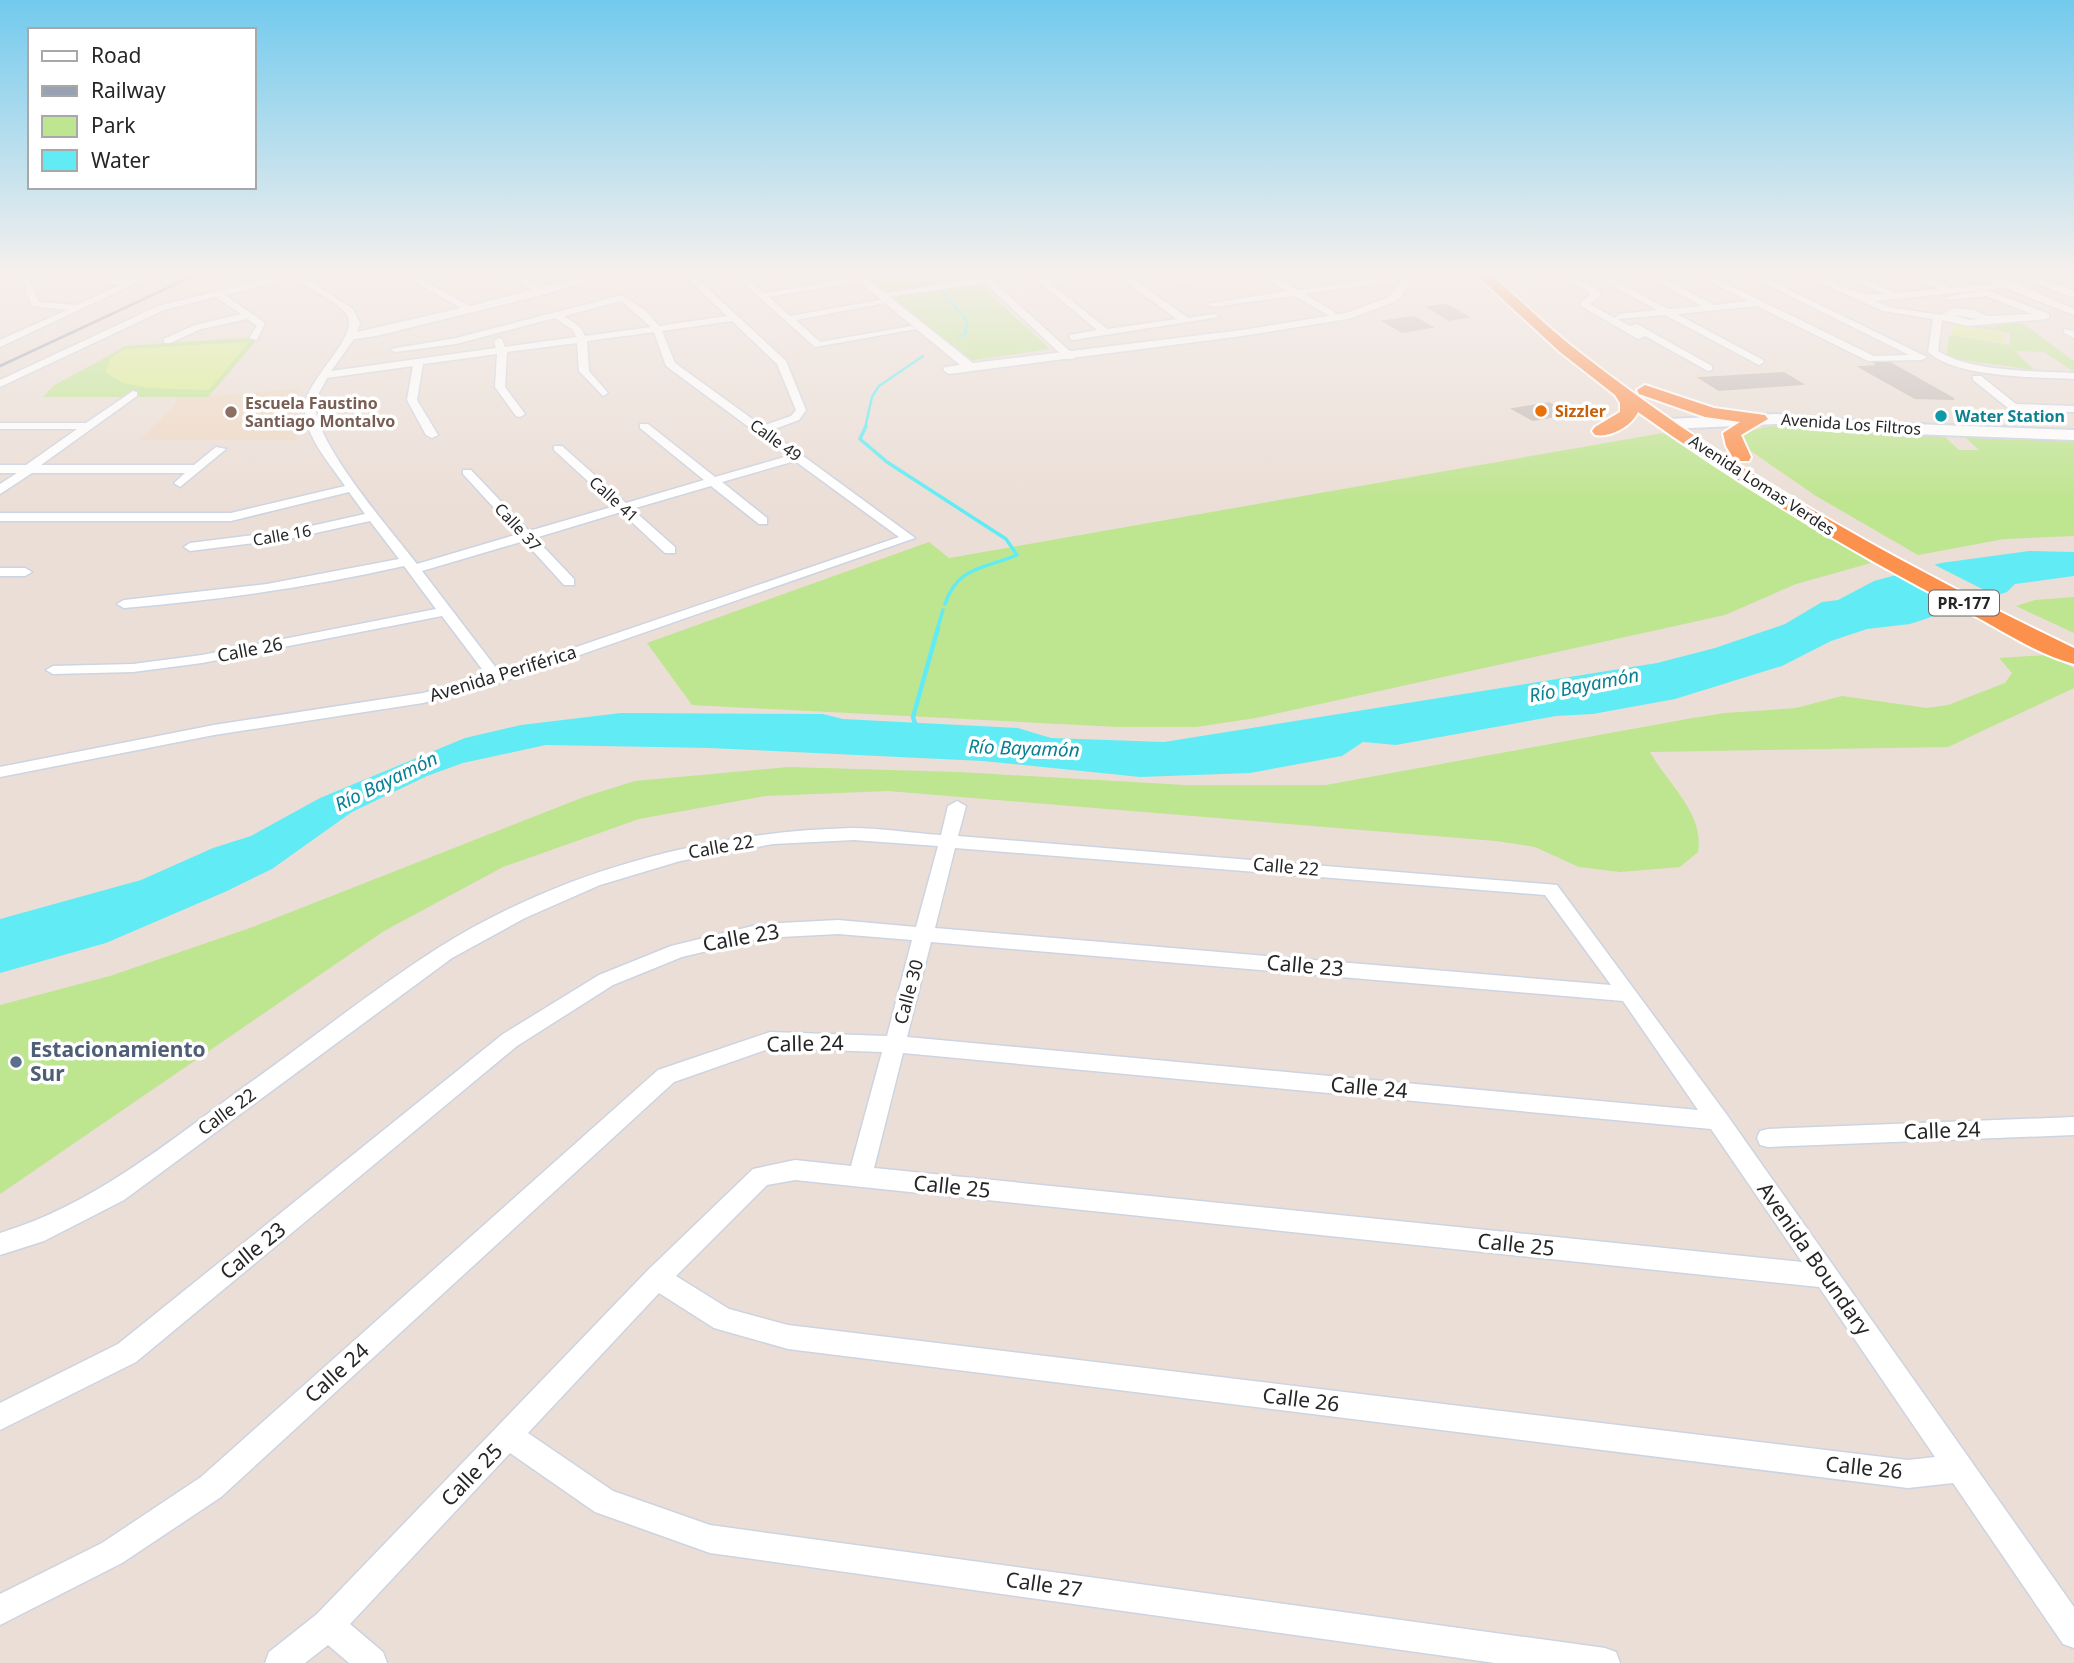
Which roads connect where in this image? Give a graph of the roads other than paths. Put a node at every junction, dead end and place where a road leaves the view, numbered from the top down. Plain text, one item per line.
1 (75, 349) edge
2 (342, 349) edge
3 (501, 349) edge
4 (527, 349) edge
5 (583, 349) edge
6 (665, 349) edge
7 (767, 349) edge
8 (946, 349) edge
9 (1066, 349) edge
10 (1111, 349) edge
11 (1566, 349) edge
12 (1590, 349) edge
13 (1674, 349) edge
14 (1734, 349) edge
15 (1851, 349) edge
16 (1908, 349) edge
17 (1933, 349) edge
18 (502, 352) junction
19 (1072, 354) junction
20 (1759, 362) dead end
21 (418, 363) junction
22 (971, 367) junction
23 (1708, 368) dead end
24 (323, 375) junction
25 (1978, 378) dead end
26 (2069, 381) edge
27 (0, 384) edge
28 (1645, 390) junction
29 (1621, 391) junction
30 (132, 394) dead end
31 (603, 394) dead end
32 (2013, 407) junction
33 (2074, 409) edge
34 (520, 414) dead end
35 (2027, 418) dead end
36 (1759, 419) junction
37 (1691, 423) junction
38 (1669, 424) junction
39 (0, 426) edge
40 (89, 426) junction
41 (644, 426) dead end
42 (762, 430) junction
43 (1601, 431) dead end
44 (432, 435) dead end
45 (2074, 435) edge
46 (558, 448) dead end
47 (220, 449) dead end
48 (799, 456) junction
49 (1742, 457) junction
50 (0, 469) edge
51 (30, 469) junction
52 (196, 469) junction
53 (467, 472) dead end
54 (713, 481) junction
55 (180, 483) dead end
56 (352, 488) junction
57 (0, 490) edge
58 (624, 508) junction
59 (373, 516) junction
60 (0, 517) edge
61 (763, 521) dead end
62 (527, 536) junction
63 (909, 538) joint
64 (1866, 543) junction
65 (190, 547) dead end
66 (670, 550) dead end
67 (411, 565) junction
68 (0, 572) edge
69 (25, 572) dead end
70 (569, 582) dead end
71 (124, 604) dead end
72 (445, 611) junction
73 (2074, 641) edge
74 (2074, 657) edge
75 (53, 670) dead end
76 (497, 679) junction
77 (0, 772) edge
78 (957, 806) dead end
79 (950, 840) junction
80 (1550, 889) joint
81 (925, 933) junction
82 (1629, 994) junction
83 (895, 1044) junction
84 (1719, 1121) junction
85 (2074, 1126) edge
86 (1768, 1138) dead end
87 (860, 1177) junction
88 (0, 1244) edge
89 (1825, 1276) junction
90 (657, 1278) junction
91 (0, 1417) edge
92 (509, 1436) junction
93 (1959, 1468) junction
94 (0, 1610) edge
95 (328, 1625) junction
96 (2074, 1633) edge
97 (280, 1663) edge
98 (372, 1663) edge
99 (1605, 1663) edge

1 - 27 street
2 - 24 street
3 - 18 street
4 - 18 street
5 - 31 street
6 - 42 street, Calle 49
7 - 42 street
8 - 22 street
9 - 19 street
10 - 19 street
11 - 29 highway, Avenida Lomas Verdes / PR-177
12 - 28 highway, Avenida Lomas Verdes / PR-177
13 - 23 street
14 - 20 street
15 - 16 street
17 - 26 street
18 - 21 street
18 - 34 street
19 - 22 street
19 - 22 street
21 - 24 street
21 - 44 street
24 - 56 street
25 - 32 street
28 - 36 highway
28 - 37 highway, Avenida Lomas Verdes / PR-177
29 - 38 highway, Avenida Lomas Verdes / PR-177
29 - 43 highway
30 - 40 street
32 - 33 street
32 - 35 street
36 - 37 main road, Avenida Los Filtros
36 - 45 main road, Avenida Los Filtros
36 - 49 highway
37 - 38 main road, Avenida Los Filtros
37 - 49 highway, Avenida Lomas Verdes / PR-177
38 - 64 highway, Avenida Lomas Verdes / PR-177
39 - 40 street
40 - 51 street
41 - 54 street
42 - 48 street, Calle 49
46 - 58 street, Calle 41
47 - 52 street
48 - 54 street
48 - 63 street, Calle 49
49 - 64 highway, Avenida Lomas Verdes / PR-177
50 - 51 street
51 - 52 street
51 - 57 street
52 - 55 street
53 - 62 street, Calle 37
54 - 58 street
54 - 61 street
56 - 59 street
56 - 60 street
58 - 62 street
58 - 66 street, Calle 41
59 - 65 street, Calle 16
59 - 67 street
62 - 67 street
62 - 70 street, Calle 37
63 - 76 street, Avenida Periférica
64 - 73 highway, Avenida Lomas Verdes / PR-177
64 - 74 highway, Avenida Lomas Verdes / PR-177
67 - 71 street
67 - 72 street
68 - 69 street
72 - 75 street, Calle 26
72 - 76 street
76 - 77 street, Avenida Periférica
78 - 79 street, Calle 30
79 - 80 street, Calle 22
79 - 81 street, Calle 30
79 - 88 street, Calle 22
80 - 82 street, Avenida Boundary
81 - 82 street, Calle 23
81 - 83 street, Calle 30
81 - 91 street, Calle 23
82 - 84 street, Avenida Boundary
83 - 84 street, Calle 24
83 - 87 street, Calle 30
83 - 94 street, Calle 24
84 - 89 street, Avenida Boundary
85 - 86 street, Calle 24
87 - 89 street, Calle 25
87 - 90 street, Calle 25
89 - 93 street, Avenida Boundary
90 - 92 street, Calle 25
90 - 93 street, Calle 26
92 - 95 street, Calle 25
92 - 99 street, Calle 27
93 - 96 street, Avenida Boundary
95 - 97 street, Calle 25
95 - 98 street

